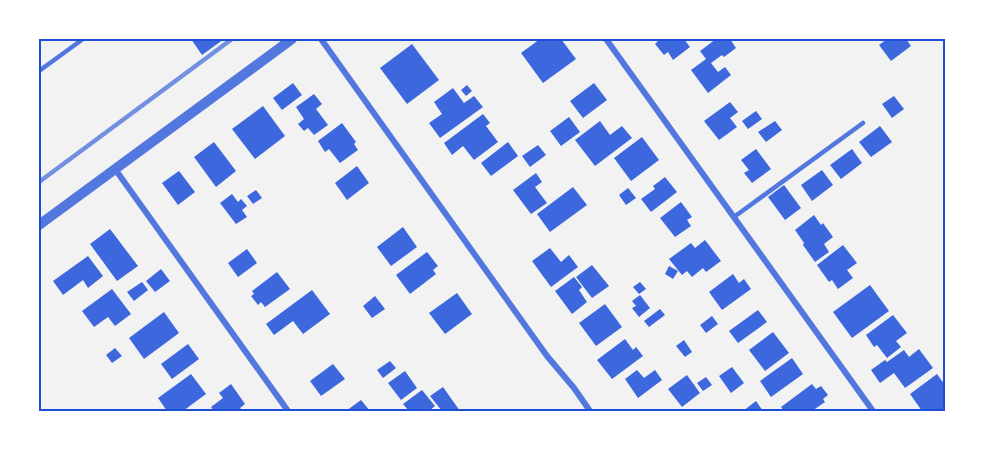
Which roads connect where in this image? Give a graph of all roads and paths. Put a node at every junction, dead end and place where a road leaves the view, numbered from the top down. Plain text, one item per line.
1 (83, 39) edge
2 (292, 39) edge
3 (321, 39) edge
4 (606, 39) edge
5 (39, 70) edge
6 (863, 123) dead end
7 (115, 169) junction
8 (734, 217) junction
9 (39, 225) edge
10 (288, 411) edge
11 (590, 411) edge
12 (873, 411) edge

1 - 5 lane
2 - 7 street
3 - 11 street
4 - 8 street
6 - 8 lane
7 - 9 street
7 - 10 street
8 - 12 street

